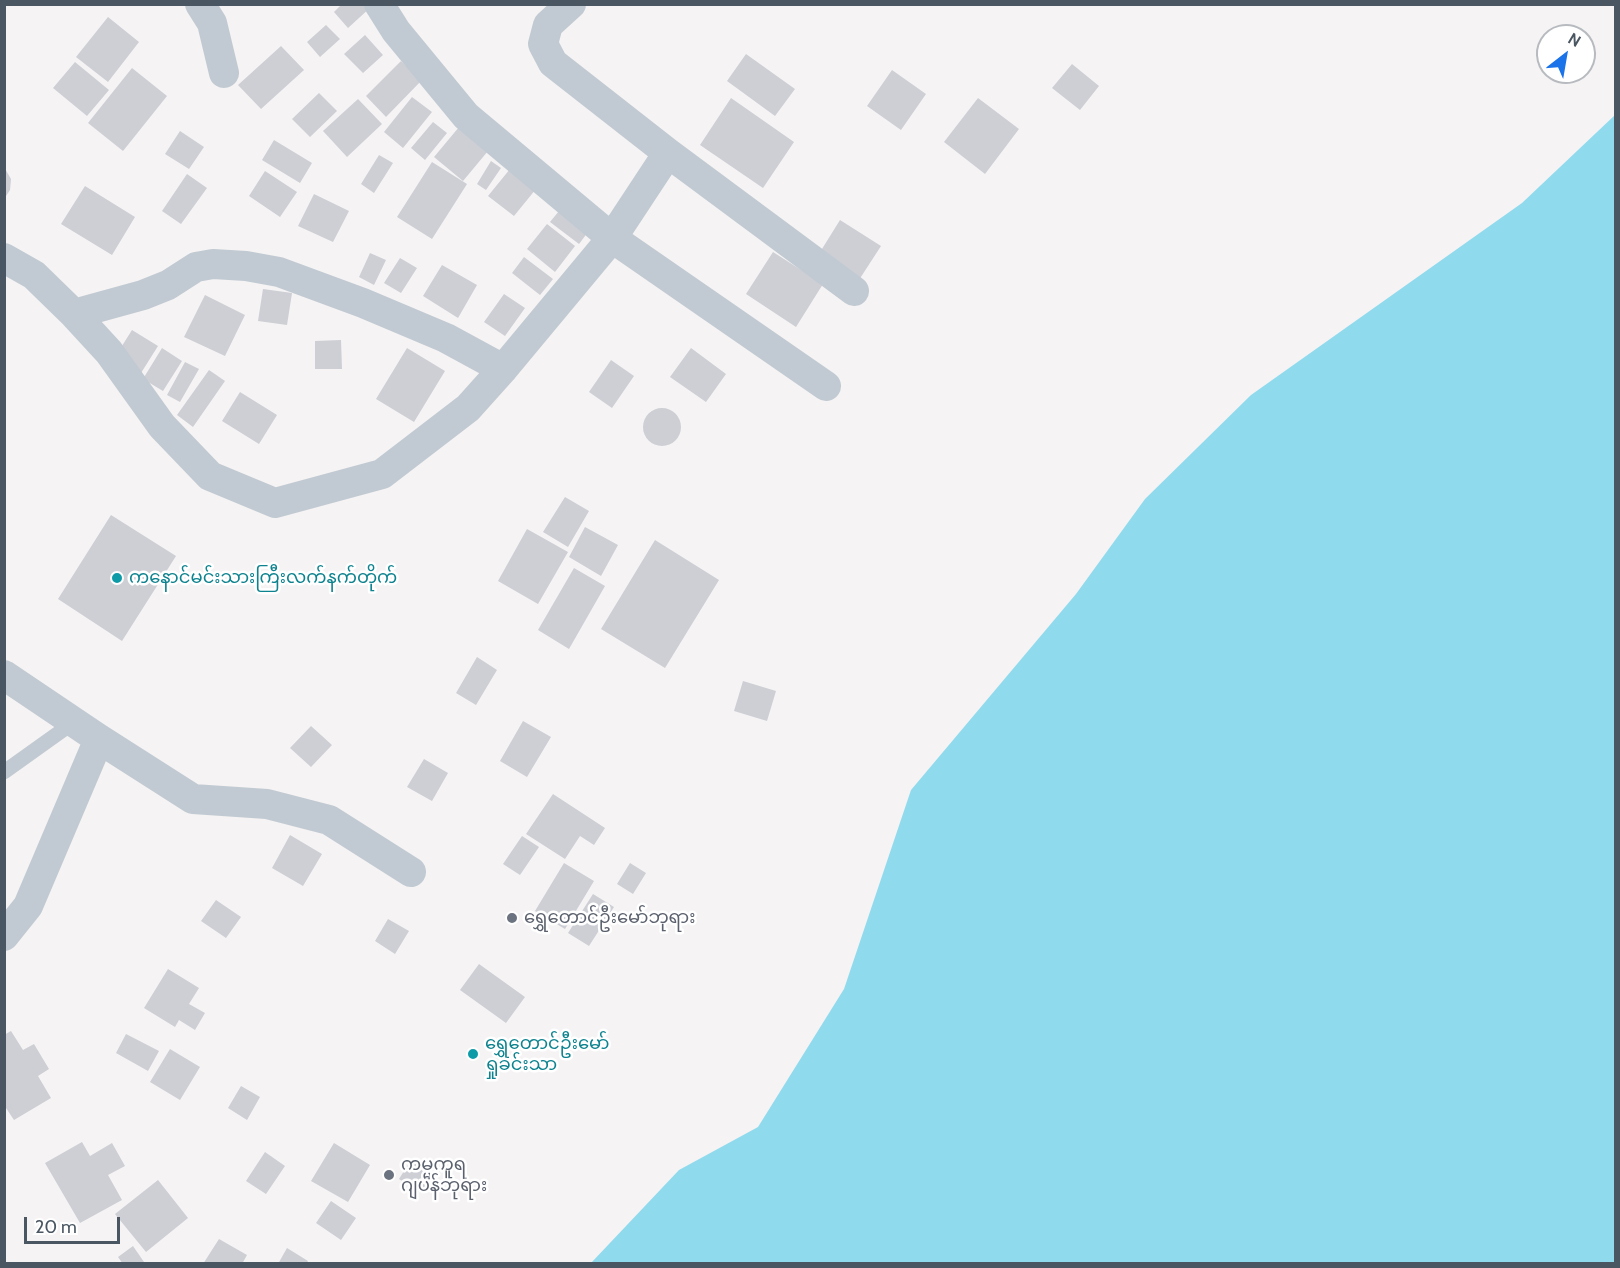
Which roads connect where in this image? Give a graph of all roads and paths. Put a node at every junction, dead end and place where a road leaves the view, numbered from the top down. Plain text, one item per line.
1 (200, 4) edge
2 (379, 4) edge
3 (571, 4) edge
4 (224, 73) dead end
5 (668, 153) junction
6 (612, 238) junction
7 (4, 258) edge
8 (854, 291) dead end
9 (74, 314) junction
10 (503, 369) junction
11 (826, 386) dead end
12 (4, 675) edge
13 (74, 722) junction
14 (99, 739) junction
15 (4, 772) edge
16 (411, 872) dead end
17 (4, 936) edge

1 - 4 street
2 - 6 street
3 - 5 street
5 - 6 street
5 - 8 street
6 - 10 street
6 - 11 street
7 - 9 street
9 - 10 street
9 - 10 street
12 - 13 street
13 - 14 street
13 - 15 lane
14 - 16 street
14 - 17 street

